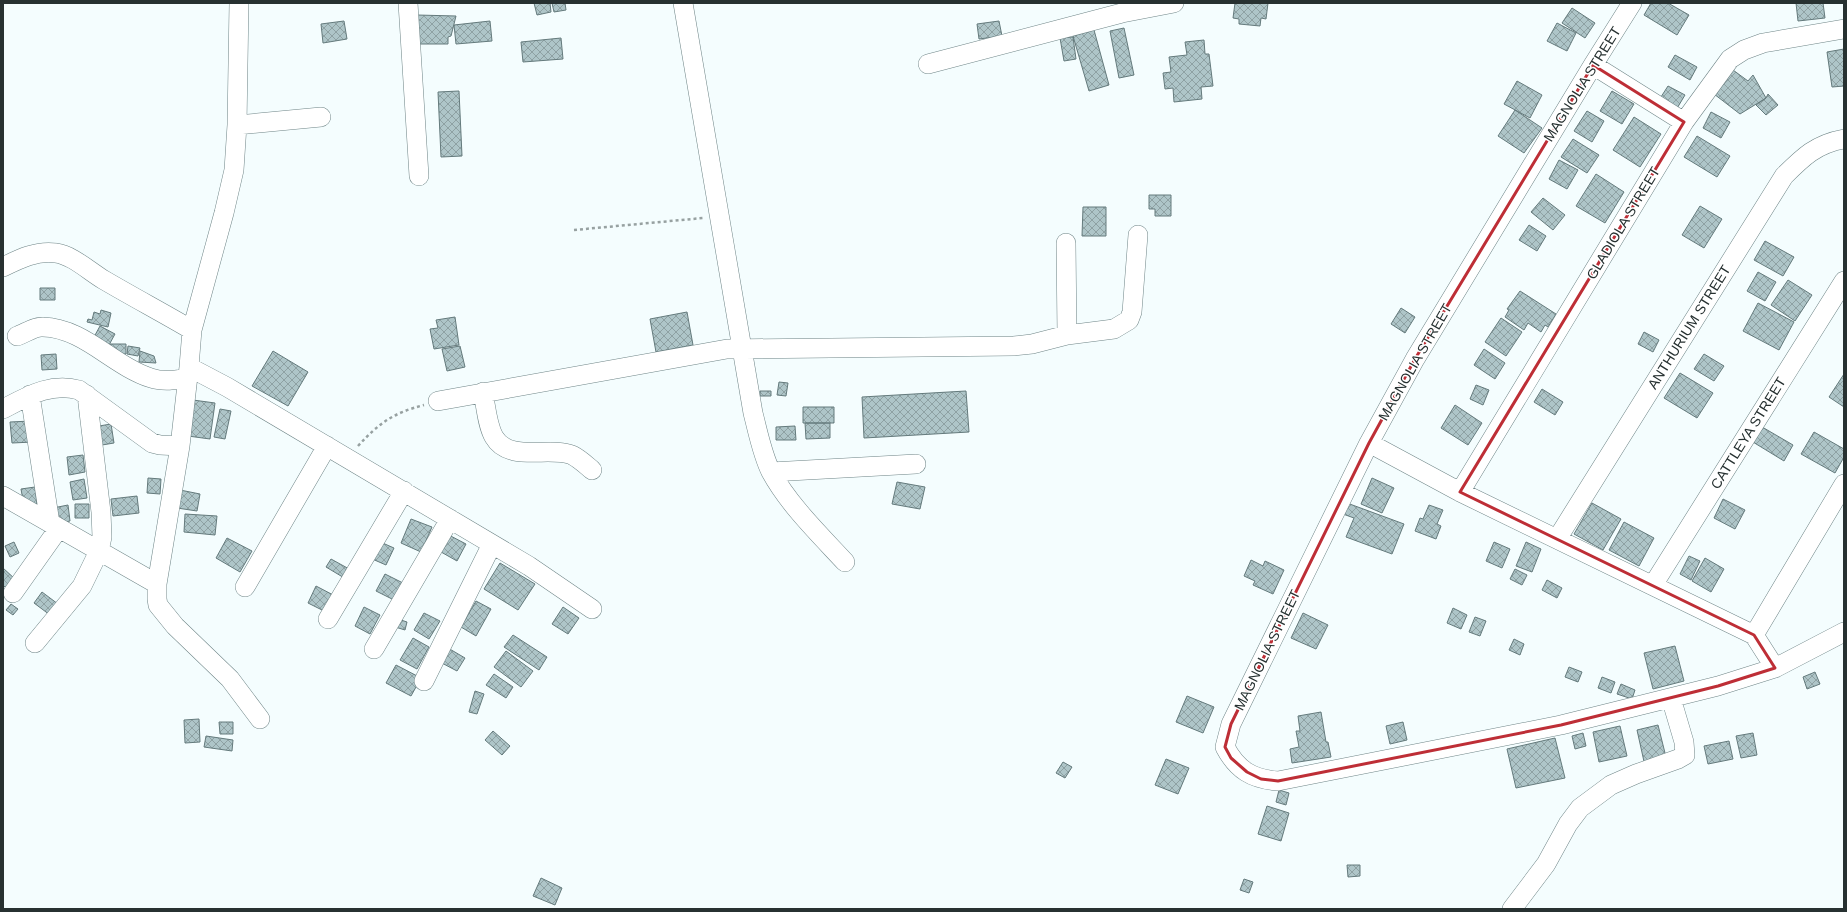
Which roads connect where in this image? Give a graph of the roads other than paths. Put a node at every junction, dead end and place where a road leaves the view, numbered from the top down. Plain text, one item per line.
1 (239, 3) edge
2 (408, 3) edge
3 (683, 3) edge
4 (1174, 3) edge
5 (1632, 3) edge
6 (1121, 8) edge
7 (1844, 29) edge
8 (928, 64) dead end
9 (1593, 64) junction
10 (321, 118) dead end
11 (1684, 122) junction
12 (237, 125) junction
13 (1844, 139) edge
14 (419, 176) dead end
15 (1138, 235) dead end
16 (1066, 243) dead end
17 (3, 267) edge
18 (1843, 285) edge
19 (192, 330) junction
20 (1067, 335) junction
21 (17, 336) dead end
22 (742, 348) junction
23 (188, 373) junction
24 (483, 392) junction
25 (30, 394) junction
26 (87, 395) junction
27 (438, 400) road end
28 (3, 409) edge
29 (1369, 443) junction
30 (180, 446) junction
31 (327, 446) junction
32 (916, 464) dead end
33 (768, 465) junction
34 (592, 470) dead end
35 (1844, 484) edge
36 (404, 491) junction
37 (1460, 492) junction
38 (3, 496) edge
39 (450, 519) junction
40 (54, 526) junction
41 (1557, 539) junction
42 (492, 544) junction
43 (99, 551) junction
44 (845, 562) dead end
45 (157, 584) junction
46 (1653, 585) junction
47 (245, 587) dead end
48 (13, 593) dead end
49 (592, 609) dead end
50 (328, 619) dead end
51 (1844, 632) edge
52 (1754, 635) junction
53 (35, 642) dead end
54 (374, 649) dead end
55 (1775, 668) junction
56 (424, 681) dead end
57 (1671, 698) junction
58 (260, 719) dead end
59 (1512, 909) edge

1 - 12 street
2 - 14 street
3 - 22 street
4 - 6 street
5 - 9 street, MAGNOLIA STREET
6 - 8 street
7 - 11 street, GLADIOLA STREET
9 - 11 street
9 - 29 street, MAGNOLIA STREET
10 - 12 street
11 - 37 street, GLADIOLA STREET
12 - 19 street
13 - 41 street, ANTHURIUM STREET
15 - 20 street
16 - 20 street
17 - 19 street
18 - 46 street, CATTLEYA STREET
19 - 23 street
20 - 22 street
21 - 23 street
22 - 24 street
22 - 33 street
23 - 30 street
23 - 31 street
24 - 27 street
24 - 34 street
25 - 26 street
25 - 28 street
25 - 40 street
26 - 30 street
26 - 43 street
29 - 37 street
29 - 57 street, MAGNOLIA STREET
30 - 45 street
31 - 36 street
31 - 47 street
32 - 33 street
33 - 44 street
35 - 52 street
36 - 39 street
36 - 50 street
37 - 41 street
38 - 40 street
39 - 42 street
39 - 54 street
40 - 43 street
40 - 48 street
41 - 46 street
42 - 49 street
42 - 56 street
43 - 45 street
43 - 53 street
45 - 58 street
46 - 52 street
51 - 55 street
52 - 55 street
55 - 57 street
57 - 59 street

